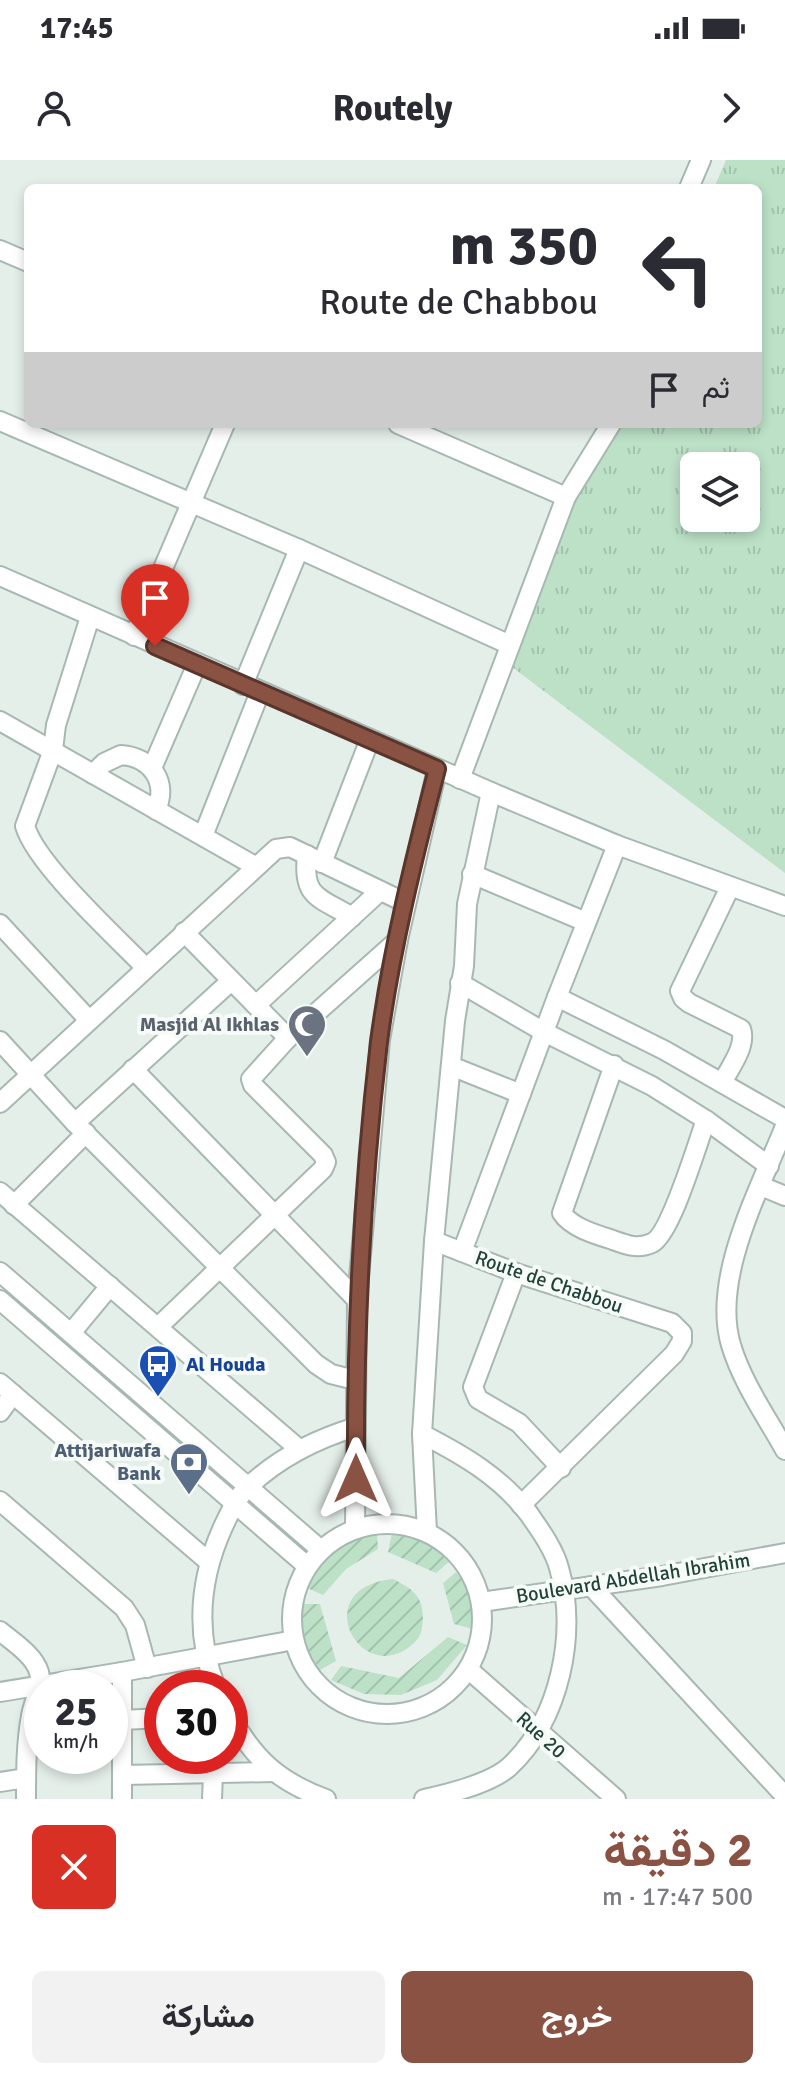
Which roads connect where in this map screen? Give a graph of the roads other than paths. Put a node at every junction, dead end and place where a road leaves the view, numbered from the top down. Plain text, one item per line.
1 (701, 160) edge
2 (691, 184) edge
3 (0, 250) edge
4 (24, 260) edge
5 (0, 421) edge
6 (223, 428) edge
7 (407, 428) edge
8 (609, 428) edge
9 (566, 497) junction
10 (191, 503) junction
11 (299, 549) junction
12 (0, 576) edge
13 (90, 617) junction
14 (134, 636) junction
15 (510, 645) junction
16 (197, 664) junction
17 (252, 688) junction
18 (0, 721) edge
19 (370, 739) junction
20 (53, 750) junction
21 (152, 768) junction
22 (437, 769) junction
23 (93, 774) junction
24 (460, 779) junction
25 (491, 792) junction
26 (156, 810) junction
27 (203, 836) junction
28 (617, 845) junction
29 (314, 859) junction
30 (255, 866) junction
31 (472, 874) junction
32 (730, 887) junction
33 (380, 891) junction
34 (406, 903) junction
35 (785, 906) edge
36 (352, 917) junction
37 (586, 922) junction
38 (0, 924) edge
39 (184, 932) junction
40 (398, 940) junction
41 (145, 967) junction
42 (231, 981) junction
43 (460, 983) junction
44 (557, 997) junction
45 (256, 1005) junction
46 (88, 1019) junction
47 (544, 1032) junction
48 (288, 1038) junction
49 (0, 1041) edge
50 (614, 1065) junction
51 (451, 1066) junction
52 (133, 1069) junction
53 (30, 1074) junction
54 (722, 1083) junction
55 (521, 1094) junction
56 (0, 1103) edge
57 (785, 1119) edge
58 (706, 1120) junction
59 (785, 1126) edge
60 (81, 1128) junction
61 (769, 1166) junction
62 (761, 1186) junction
63 (0, 1192) edge
64 (785, 1196) edge
65 (14, 1205) junction
66 (274, 1214) junction
67 (434, 1241) junction
68 (462, 1252) junction
69 (221, 1267) junction
70 (0, 1272) edge
71 (516, 1273) junction
72 (110, 1286) junction
73 (0, 1300) edge
74 (357, 1300) junction
75 (159, 1326) junction
76 (71, 1333) junction
77 (355, 1380) junction
78 (7, 1389) edge
79 (0, 1412) edge
80 (356, 1427) junction
81 (422, 1434) junction
82 (299, 1449) junction
83 (785, 1450) edge
84 (561, 1468) junction
85 (248, 1487) junction
86 (0, 1501) edge
87 (235, 1502) junction
88 (521, 1505) junction
89 (355, 1529) junction
90 (427, 1532) junction
91 (321, 1550) junction
92 (785, 1553) edge
93 (209, 1562) junction
94 (307, 1566) junction
95 (591, 1586) junction
96 (562, 1590) junction
97 (481, 1602) junction
98 (0, 1631) edge
99 (294, 1640) junction
100 (205, 1657) junction
101 (147, 1668) junction
102 (468, 1669) junction
103 (38, 1670) edge
104 (210, 1670) edge
105 (128, 1671) edge
106 (24, 1687) edge
107 (0, 1692) edge
108 (537, 1731) junction
109 (248, 1743) edge
110 (26, 1774) edge
111 (213, 1774) junction
112 (123, 1775) joint
113 (26, 1778) junction
114 (0, 1782) edge
115 (282, 1785) edge
116 (471, 1792) edge
117 (785, 1796) edge
118 (26, 1799) edge
119 (122, 1799) edge
120 (212, 1799) edge
121 (326, 1799) edge
122 (424, 1799) edge
123 (616, 1799) edge

1 - 2 street
3 - 4 street
5 - 10 street
6 - 10 street
7 - 9 street
8 - 9 street
9 - 15 street
10 - 11 street
10 - 14 street
11 - 15 street
11 - 17 street
12 - 13 street
13 - 14 street
13 - 20 street
14 - 16 street
15 - 24 street
16 - 17 street
16 - 21 street
17 - 19 street
17 - 27 street
18 - 20 street
19 - 22 street
19 - 29 street
20 - 23 street
20 - 41 street
21 - 23 street
21 - 26 street
22 - 24 street
22 - 34 street
23 - 26 street
24 - 25 street
25 - 28 street
25 - 31 street
26 - 27 street
27 - 30 street
28 - 32 street
28 - 37 street, Route de Chabbou
29 - 30 street
29 - 33 street
29 - 36 street
30 - 39 street
31 - 37 street
31 - 43 street
32 - 35 street
32 - 54 street
33 - 34 street
33 - 36 street
34 - 40 street
36 - 45 street
37 - 44 street, Route de Chabbou
38 - 46 street
39 - 41 street
39 - 42 street
40 - 48 street
40 - 74 street
41 - 46 street
42 - 45 street
42 - 52 street
43 - 47 street
43 - 51 street
44 - 47 street, Route de Chabbou
44 - 54 street
45 - 48 street
46 - 53 street
47 - 50 street
47 - 55 street, Route de Chabbou
48 - 66 street
49 - 53 street
50 - 58 street
50 - 58 street
51 - 55 street
51 - 67 street
52 - 60 street
52 - 66 street
53 - 56 street
53 - 60 street
54 - 57 street
55 - 68 street, Route de Chabbou
58 - 61 street
59 - 61 street
60 - 65 street
60 - 69 street
61 - 62 street
62 - 64 street
62 - 83 street
63 - 65 street
65 - 72 street
66 - 69 street
66 - 74 street
67 - 68 street
67 - 81 street
68 - 71 street, Route de Chabbou
69 - 75 street
69 - 77 street
70 - 76 street
71 - 84 street
71 - 84 street, Route de Chabbou
72 - 75 street
72 - 76 street
73 - 87 street
74 - 77 street
75 - 82 street
76 - 85 street
77 - 80 street
78 - 79 street
78 - 93 street
80 - 82 street
80 - 89 street
81 - 88 street
81 - 90 street
82 - 85 street
84 - 88 street, Route de Chabbou
85 - 87 street
85 - 91 street
86 - 101 street
87 - 93 street
87 - 94 street
88 - 96 street
89 - 90 street
89 - 91 street
90 - 97 street
91 - 94 street
92 - 95 street, Boulevard Abdellah Ibrahim
93 - 100 street
94 - 99 street
95 - 96 street, Boulevard Abdellah Ibrahim
95 - 117 street
96 - 97 street, Boulevard Abdellah Ibrahim
96 - 108 street
97 - 102 street
98 - 103 street
99 - 100 street
99 - 102 street
100 - 101 street
100 - 104 street
101 - 105 street
102 - 108 street, Rue 20
106 - 107 street
108 - 116 street
108 - 123 street, Rue 20
109 - 115 street
110 - 113 street
111 - 112 street
111 - 115 street
111 - 120 street
112 - 119 street
113 - 114 street
113 - 118 street
115 - 121 street
116 - 122 street

